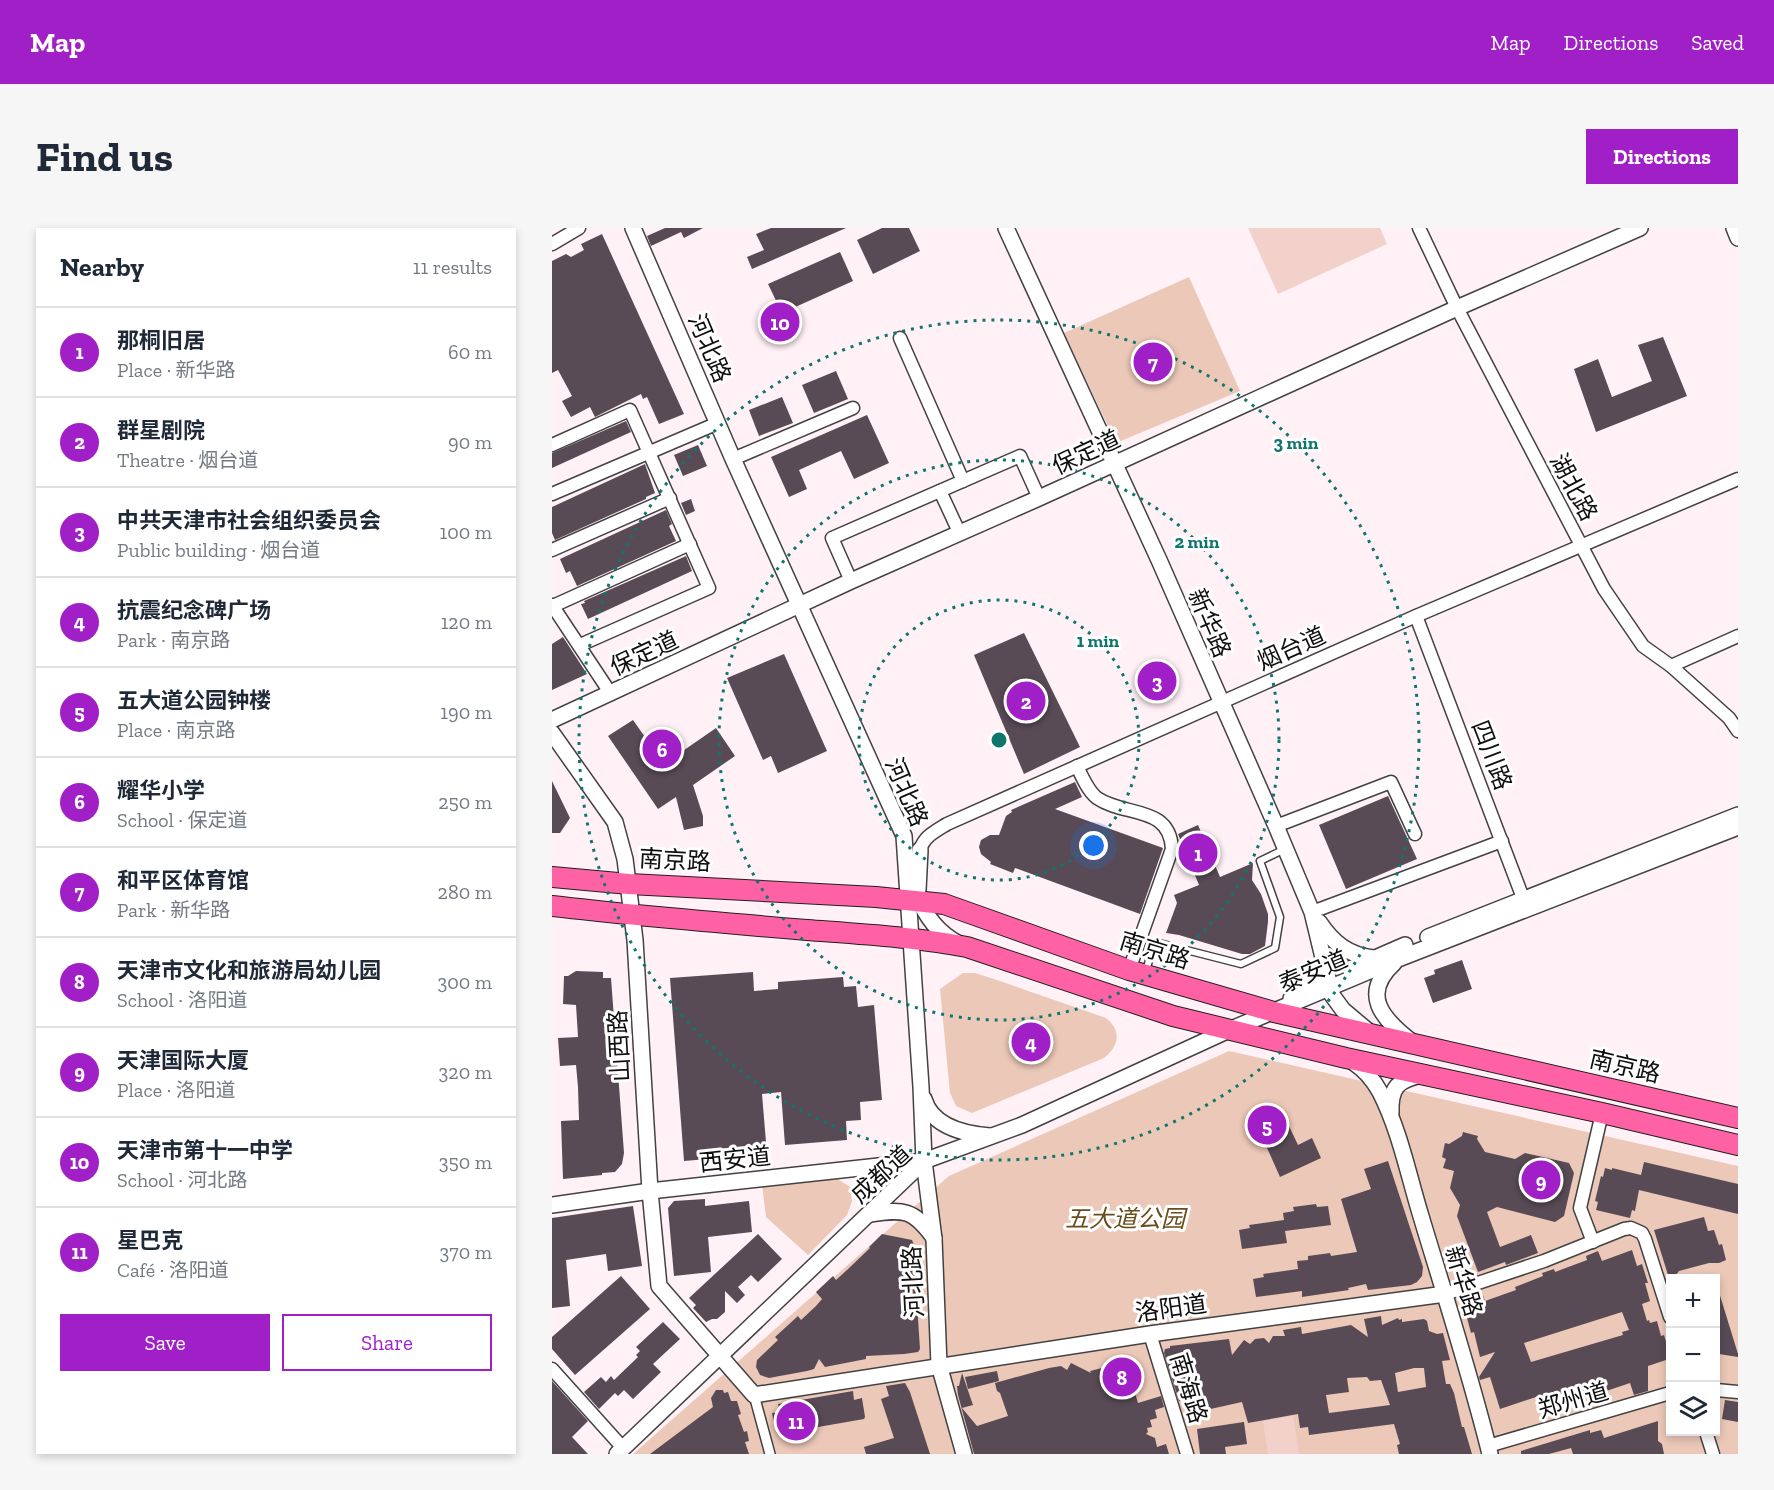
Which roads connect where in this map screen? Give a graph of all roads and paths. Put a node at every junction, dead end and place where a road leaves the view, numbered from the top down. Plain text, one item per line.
1 (579, 228) edge
2 (633, 228) edge
3 (1006, 228) edge
4 (1419, 228) edge
5 (1640, 228) edge
6 (1734, 228) edge
7 (1738, 238) edge
8 (552, 244) edge
9 (1457, 308) junction
10 (900, 338) dead end
11 (853, 408) dead end
12 (718, 423) junction
13 (552, 445) edge
14 (650, 452) junction
15 (733, 459) junction
16 (1115, 464) junction
17 (1738, 479) edge
18 (963, 481) junction
19 (940, 491) junction
20 (552, 494) edge
21 (670, 498) junction
22 (1039, 498) junction
23 (960, 534) junction
24 (690, 544) junction
25 (1582, 546) junction
26 (552, 550) edge
27 (851, 581) junction
28 (552, 605) edge
29 (799, 605) junction
30 (1416, 616) junction
31 (1738, 636) edge
32 (580, 645) junction
33 (1671, 666) junction
34 (611, 693) junction
35 (1220, 703) junction
36 (552, 720) edge
37 (1738, 731) edge
38 (554, 738) edge
39 (1077, 766) junction
40 (1738, 815) edge
41 (1276, 826) junction
42 (1738, 827) edge
43 (1415, 834) dead end
44 (1502, 841) junction
45 (913, 849) junction
46 (1285, 849) junction
47 (552, 877) edge
48 (629, 884) junction
49 (914, 901) junction
50 (1525, 904) junction
51 (552, 906) edge
52 (1312, 912) junction
53 (632, 915) junction
54 (910, 939) junction
55 (967, 947) junction
56 (1373, 958) junction
57 (1398, 959) junction
58 (1323, 963) junction
59 (1137, 972) junction
60 (1328, 984) junction
61 (1274, 1011) junction
62 (1228, 1030) junction
63 (1368, 1032) junction
64 (1414, 1044) junction
65 (1347, 1058) junction
66 (1422, 1075) junction
67 (921, 1087) junction
68 (1602, 1113) junction
69 (1738, 1118) edge
70 (1392, 1122) junction
71 (994, 1136) junction
72 (1738, 1145) edge
73 (924, 1161) junction
74 (650, 1191) junction
75 (552, 1205) edge
76 (870, 1214) junction
77 (934, 1239) junction
78 (1593, 1242) junction
79 (1445, 1294) junction
80 (1666, 1302) edge
81 (1150, 1334) junction
82 (720, 1355) junction
83 (939, 1365) junction
84 (552, 1369) edge
85 (1720, 1390) edge
86 (1738, 1392) edge
87 (754, 1395) junction
88 (1666, 1395) edge
89 (1708, 1436) edge
90 (1489, 1450) edge
91 (620, 1451) edge
92 (770, 1454) edge
93 (964, 1454) edge
94 (1187, 1454) edge
95 (1713, 1454) edge

1 - 8 street
2 - 12 street, 河北路
3 - 16 street, 新华路
4 - 9 street, 湖北路
5 - 9 street, 保定道
6 - 7 street
9 - 16 street, 保定道
9 - 25 street, 湖北路
10 - 18 street
11 - 15 street
12 - 14 street
12 - 15 street, 河北路
13 - 14 street
14 - 20 street
14 - 21 street
15 - 29 street, 河北路
16 - 22 street, 保定道
16 - 35 street, 新华路
17 - 25 street, 烟台道
18 - 19 street
18 - 22 street
19 - 23 street
19 - 27 street
21 - 24 street
21 - 26 street
22 - 23 street, 保定道
23 - 27 street, 保定道
24 - 28 street
24 - 32 street
25 - 30 street, 烟台道
25 - 33 street, 湖北路
27 - 29 street, 保定道
28 - 32 street
29 - 34 street, 保定道
29 - 45 street, 河北路
30 - 35 street, 烟台道
30 - 44 street, 四川路
31 - 33 street
32 - 34 street
33 - 37 street, 湖北路
34 - 36 street, 保定道
35 - 39 street, 烟台道
35 - 41 street, 新华路
38 - 48 street, 山西路
39 - 45 street, 烟台道
39 - 59 street
40 - 50 street, 泰安道
41 - 43 street
41 - 46 street, 新华路
42 - 50 street, 泰安道
44 - 50 street, 四川路
44 - 52 street
45 - 49 street, 河北路
45 - 49 street
46 - 52 street, 新华路
46 - 59 lane
47 - 48 main road, 南京路
48 - 49 main road, 南京路
48 - 53 street, 山西路
49 - 54 street, 河北路
49 - 55 street
49 - 59 main road, 南京路
50 - 56 street, 泰安道
50 - 57 street, 泰安道
51 - 53 main road
52 - 56 street
52 - 58 street, 新华路
53 - 54 main road
53 - 74 street, 山西路
54 - 55 main road
54 - 67 street, 河北路
55 - 62 main road
56 - 60 street, 泰安道
57 - 60 street, 泰安道
57 - 64 street
58 - 60 street, 新华路
58 - 61 street
59 - 61 main road, 南京路
60 - 61 street, 泰安道
60 - 63 street, 新华路
61 - 62 street, 成都道
61 - 63 main road, 南京路
62 - 65 main road
62 - 71 street, 成都道
63 - 64 main road, 南京路
64 - 69 main road, 南京路
65 - 66 main road
65 - 70 street, 新华路
66 - 68 main road
66 - 70 street, 新华路
67 - 71 street
67 - 73 street, 河北路
68 - 72 main road
68 - 78 street
70 - 79 street, 新华路
71 - 73 street, 成都道
73 - 74 street, 西安道
73 - 76 street, 成都道
73 - 77 street, 河北路
74 - 75 street, 西安道
74 - 82 street, 山西路
76 - 77 street
76 - 82 street, 成都道
77 - 83 street, 河北路
78 - 79 street, 洛阳道
78 - 80 street, 洛阳道
79 - 81 street, 洛阳道
79 - 90 street, 新华路
81 - 83 street, 洛阳道
81 - 94 street, 南海路
82 - 87 street
82 - 91 street, 成都道
83 - 87 street, 洛阳道
83 - 93 street, 河北路
84 - 91 street
85 - 86 street
87 - 92 street
88 - 90 street, 郑州道
89 - 95 street

